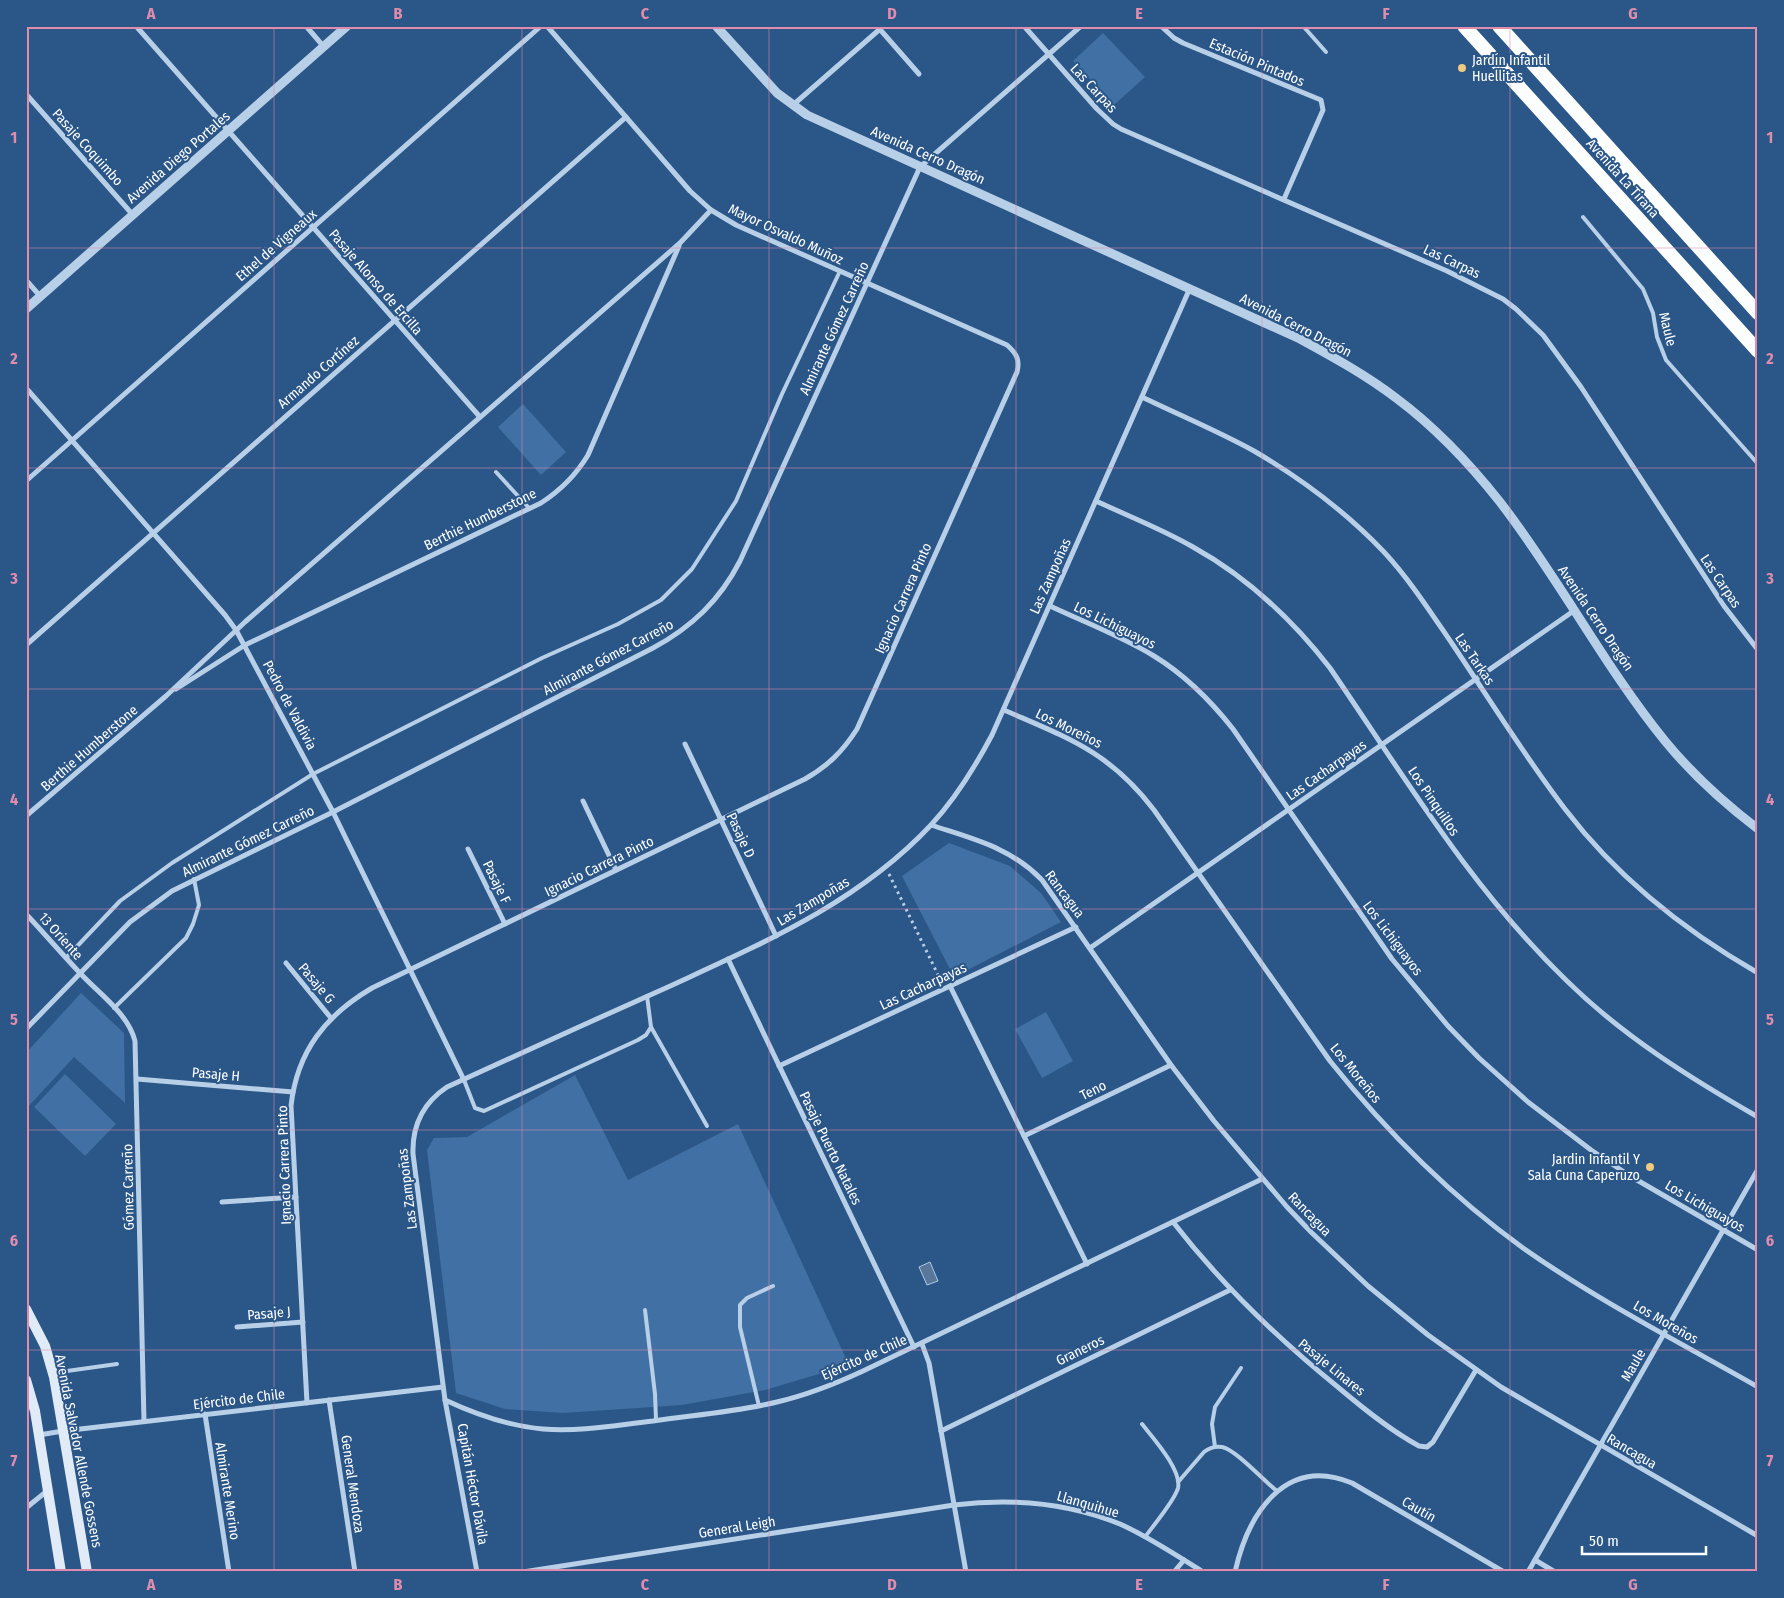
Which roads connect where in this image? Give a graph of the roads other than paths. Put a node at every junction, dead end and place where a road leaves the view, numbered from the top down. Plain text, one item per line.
1 (136, 26) edge
2 (306, 26) edge
3 (347, 26) edge
4 (541, 26) edge
5 (548, 26) edge
6 (716, 26) edge
7 (1024, 26) edge
8 (1081, 26) edge
9 (1161, 26) edge
10 (1303, 26) edge
11 (1464, 26) edge
12 (1499, 26) edge
13 (878, 28) edge
14 (324, 46) junction
15 (1326, 52) dead end
16 (1049, 54) junction
17 (920, 74) dead end
18 (26, 94) edge
19 (792, 105) junction
20 (626, 117) junction
21 (228, 131) junction
22 (920, 167) junction
23 (1284, 199) junction
24 (711, 210) junction
25 (133, 215) junction
26 (1583, 217) dead end
27 (313, 228) junction
28 (680, 243) junction
29 (840, 271) junction
30 (26, 280) edge
31 (867, 283) junction
32 (1190, 288) junction
33 (40, 296) junction
34 (26, 309) edge
35 (1758, 314) edge
36 (395, 320) junction
37 (1758, 351) edge
38 (1018, 357) joint
39 (26, 388) edge
40 (1142, 397) junction
41 (480, 417) junction
42 (72, 440) junction
43 (1758, 464) edge
44 (496, 472) dead end
45 (26, 481) edge
46 (1096, 501) junction
47 (529, 508) junction
48 (153, 533) junction
49 (1050, 606) junction
50 (1575, 610) junction
51 (236, 630) junction
52 (26, 645) edge
53 (245, 645) junction
54 (1758, 650) edge
55 (1476, 679) junction
56 (166, 696) junction
57 (1004, 710) junction
58 (685, 744) dead end
59 (1382, 745) junction
60 (313, 774) junction
61 (582, 801) dead end
62 (1289, 810) junction
63 (333, 812) junction
64 (26, 816) edge
65 (721, 819) junction
66 (931, 825) junction
67 (1758, 829) edge
68 (468, 849) dead end
69 (616, 870) junction
70 (1199, 873) junction
71 (194, 879) junction
72 (26, 914) edge
73 (505, 924) junction
74 (1076, 927) junction
75 (776, 936) junction
76 (1090, 948) junction
77 (66, 958) junction
78 (728, 959) junction
79 (286, 963) dead end
80 (410, 970) junction
81 (80, 973) junction
82 (1758, 973) edge
83 (947, 987) junction
84 (647, 996) junction
85 (114, 1008) junction
86 (331, 1018) junction
87 (651, 1027) junction
88 (26, 1029) edge
89 (1171, 1065) junction
90 (779, 1066) junction
91 (137, 1079) junction
92 (464, 1080) junction
93 (293, 1092) junction
94 (1758, 1117) edge
95 (707, 1126) dead end
96 (1024, 1136) junction
97 (1758, 1170) edge
98 (1262, 1179) junction
99 (296, 1197) junction
100 (222, 1202) dead end
101 (1172, 1222) junction
102 (1723, 1230) junction
103 (1758, 1250) edge
104 (1087, 1264) junction
105 (773, 1286) dead end
106 (1230, 1290) junction
107 (26, 1309) edge
108 (645, 1310) dead end
109 (303, 1322) junction
110 (237, 1327) dead end
111 (1664, 1334) junction
112 (922, 1344) junction
113 (914, 1348) junction
114 (117, 1364) dead end
115 (1241, 1368) dead end
116 (1476, 1370) junction
117 (54, 1376) junction
118 (26, 1380) edge
119 (443, 1387) junction
120 (1758, 1387) edge
121 (329, 1400) junction
122 (445, 1400) junction
123 (307, 1402) junction
124 (759, 1406) junction
125 (205, 1414) junction
126 (656, 1420) junction
127 (144, 1421) junction
128 (1142, 1424) dead end
129 (63, 1430) junction
130 (941, 1431) junction
131 (38, 1435) junction
132 (1215, 1446) junction
133 (1600, 1446) junction
134 (1179, 1481) junction
135 (48, 1490) junction
136 (1277, 1491) junction
137 (954, 1506) junction
138 (26, 1508) edge
139 (1758, 1536) edge
140 (1144, 1537) junction
141 (1184, 1560) junction
142 (1535, 1560) junction
143 (61, 1572) edge
144 (87, 1572) edge
145 (229, 1572) edge
146 (355, 1572) edge
147 (478, 1572) edge
148 (523, 1572) edge
149 (966, 1572) edge
150 (1174, 1572) edge
151 (1203, 1572) edge
152 (1235, 1572) edge
153 (1504, 1572) edge
154 (1528, 1572) edge
155 (1555, 1572) edge

1 - 21 street, Pasaje Alonso de Ercilla
2 - 14 street
3 - 14 street, Avenida Diego Portales
4 - 27 street, Ethel de Vigneaux
5 - 20 street, Mayor Osvaldo Muñoz
6 - 19 street, Avenida Cerro Dragón
7 - 16 street, Las Carpas
8 - 16 street, Almirante Gómez Carreño
9 - 23 street, Estación Pintados
10 - 15 lane
11 - 37 highway, Avenida La Tirana
12 - 35 highway, Avenida La Tirana
13 - 17 street
13 - 19 street
14 - 21 street, Avenida Diego Portales
16 - 22 street, Almirante Gómez Carreño
16 - 23 street, Las Carpas
18 - 25 street, Pasaje Coquimbo
19 - 22 street, Avenida Cerro Dragón
20 - 24 street, Mayor Osvaldo Muñoz
20 - 36 street, Armando Cortínez
21 - 25 street, Avenida Diego Portales
21 - 27 street, Pasaje Alonso de Ercilla
22 - 31 street, Almirante Gómez Carreño
22 - 32 street, Avenida Cerro Dragón
23 - 54 street, Las Carpas
24 - 28 street, Berthie Humberstone
24 - 29 street, Mayor Osvaldo Muñoz
25 - 33 street, Avenida Diego Portales
26 - 43 lane, Maule
27 - 36 street, Pasaje Alonso de Ercilla
27 - 42 street, Ethel de Vigneaux
28 - 41 street, Berthie Humberstone
28 - 47 street, Berthie Humberstone
29 - 31 street, Mayor Osvaldo Muñoz
29 - 60 lane
30 - 33 street
31 - 38 street, Mayor Osvaldo Muñoz
31 - 63 street, Almirante Gómez Carreño
32 - 40 street, Las Zampoñas
32 - 50 street, Avenida Cerro Dragón
33 - 34 street, Avenida Diego Portales
36 - 41 street, Pasaje Alonso de Ercilla
36 - 48 street, Armando Cortínez
38 - 65 street, Ignacio Carrera Pinto
39 - 42 street, Pedro de Valdivia
40 - 46 street, Las Zampoñas
40 - 55 street, Las Tarkas
41 - 51 street, Berthie Humberstone
42 - 45 street, Ethel de Vigneaux
42 - 48 street, Pedro de Valdivia
44 - 47 lane
46 - 49 street, Las Zampoñas
46 - 59 street, Los Pinquillos
47 - 53 street, Berthie Humberstone
48 - 51 street, Pedro de Valdivia
48 - 52 street, Armando Cortínez
49 - 57 street, Las Zampoñas
49 - 62 street, Los Lichiguayos
50 - 55 street, Las Cacharpayas
50 - 67 street, Avenida Cerro Dragón
51 - 53 street, Pedro de Valdivia
51 - 56 street, Berthie Humberstone
53 - 56 street, Berthie Humberstone
53 - 60 street, Pedro de Valdivia
55 - 59 street, Las Cacharpayas
55 - 82 street, Las Tarkas
56 - 64 street, Berthie Humberstone
57 - 66 street, Las Zampoñas
57 - 70 street, Los Moreños
58 - 65 street, Pasaje D
59 - 62 street, Las Cacharpayas
59 - 94 street, Los Pinquillos
60 - 63 street, Pedro de Valdivia
60 - 77 lane
61 - 69 street
62 - 70 street, Las Cacharpayas
62 - 102 street, Los Lichiguayos
63 - 71 street, Almirante Gómez Carreño
63 - 80 street, Pedro de Valdivia
65 - 69 street, Ignacio Carrera Pinto
65 - 75 street, Pasaje D
66 - 74 street, Rancagua
66 - 75 street, Las Zampoñas
68 - 73 street, Pasaje F
69 - 73 street, Ignacio Carrera Pinto
70 - 76 street, Las Cacharpayas
70 - 111 street, Los Moreños
71 - 81 street, Almirante Gómez Carreño
71 - 85 lane
72 - 77 street, 13 Oriente
73 - 80 street, Ignacio Carrera Pinto
74 - 76 street, Rancagua
74 - 83 street, Las Cacharpayas
75 - 78 street, Las Zampoñas
76 - 89 street, Rancagua
77 - 81 street, 13 Oriente
78 - 84 street, Las Zampoñas
78 - 90 street, Pasaje Puerto Natales
79 - 86 street, Pasaje G
80 - 86 street, Ignacio Carrera Pinto
80 - 92 street, Pedro de Valdivia
81 - 85 street, Gómez Carreño
81 - 88 street, Almirante Gómez Carreño
83 - 90 street, Las Cacharpayas
83 - 96 street
84 - 87 lane
84 - 92 street, Las Zampoñas
85 - 91 street, Gómez Carreño
86 - 93 street, Ignacio Carrera Pinto
87 - 92 lane
87 - 95 lane
89 - 96 street, Teno
89 - 98 street, Rancagua
90 - 113 street, Pasaje Puerto Natales
91 - 93 street, Pasaje H
91 - 127 street, Gómez Carreño
92 - 119 street, Las Zampoñas
93 - 99 street, Ignacio Carrera Pinto
96 - 104 street
97 - 102 street, Maule
98 - 101 street, Ejército de Chile
98 - 116 street, Rancagua
99 - 100 street
99 - 109 street, Ignacio Carrera Pinto
101 - 104 street, Ejército de Chile
101 - 106 street, Pasaje Linares
102 - 103 street, Los Lichiguayos
102 - 111 street, Maule
104 - 112 street, Ejército de Chile
105 - 124 lane
106 - 116 street, Pasaje Linares
106 - 130 street, Graneros
107 - 117 main road, Avenida Salvador Allende Gossens
108 - 126 lane
109 - 110 street, Pasaje J
109 - 123 street, Ignacio Carrera Pinto
111 - 120 street, Los Moreños
111 - 133 street, Maule
112 - 113 street, Ejército de Chile
112 - 130 street
113 - 124 street, Ejército de Chile
114 - 117 lane
115 - 132 lane
116 - 133 street, Rancagua
117 - 129 main road, Avenida Salvador Allende Gossens
118 - 131 main road
119 - 121 street, Ejército de Chile
119 - 122 street, Las Zampoñas
121 - 123 street, Ejército de Chile
121 - 146 street, General Mendoza
122 - 126 street, Ejército de Chile
122 - 147 street, Capitán Héctor Dávila
123 - 125 street, Ejército de Chile
124 - 126 street, Ejército de Chile
125 - 127 street, Ejército de Chile
125 - 145 street, Almirante Merino
127 - 129 street, Ejército de Chile
128 - 134 lane
129 - 131 street, Ejército de Chile
129 - 144 main road, Avenida Salvador Allende Gossens
130 - 137 street
131 - 135 main road
132 - 134 lane
132 - 136 lane
133 - 139 street, Rancagua
133 - 142 street, Maule
134 - 140 lane
135 - 138 street
135 - 143 main road
136 - 152 street
136 - 153 street, Cautín
137 - 140 street, Llanquihue
137 - 148 street, General Leigh
137 - 149 street
140 - 141 street, Llanquihue
141 - 150 street
141 - 151 street, Llanquihue
142 - 154 street, Maule
142 - 155 street

